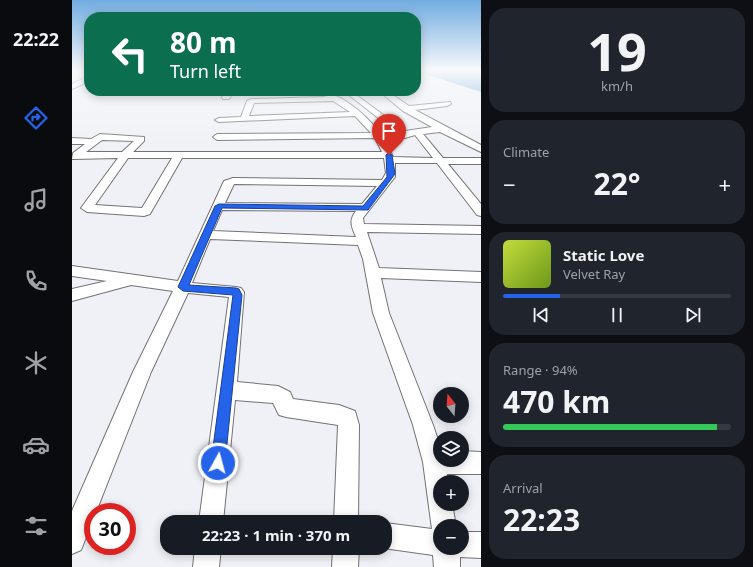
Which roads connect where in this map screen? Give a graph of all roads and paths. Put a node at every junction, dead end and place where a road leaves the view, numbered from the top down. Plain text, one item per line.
1 (252, 96) edge
2 (328, 96) edge
3 (343, 96) edge
4 (344, 96) edge
5 (389, 96) edge
6 (293, 100) junction
7 (251, 101) junction
8 (447, 104) dead end
9 (406, 109) junction
10 (356, 114) junction
11 (292, 117) junction
12 (244, 119) junction
13 (219, 120) dead end
14 (440, 129) junction
15 (418, 133) junction
16 (405, 135) junction
17 (380, 136) junction
18 (218, 137) dead end
19 (72, 141) edge
20 (93, 142) junction
21 (481, 149) edge
22 (126, 155) junction
23 (178, 155) junction
24 (74, 157) edge
25 (389, 157) junction
26 (440, 161) junction
27 (481, 161) edge
28 (385, 183) junction
29 (219, 206) junction
30 (366, 208) junction
31 (481, 212) edge
32 (481, 230) edge
33 (207, 235) junction
34 (360, 235) junction
35 (72, 271) edge
36 (372, 273) junction
37 (481, 277) edge
38 (134, 280) junction
39 (183, 287) junction
40 (72, 295) edge
41 (226, 390) junction
42 (433, 459) edge
43 (469, 463) edge
44 (481, 463) edge
45 (435, 467) edge
46 (212, 515) edge
47 (346, 515) edge
48 (442, 519) edge
49 (392, 537) edge
50 (72, 541) edge
51 (433, 542) edge
52 (469, 545) edge
53 (481, 546) edge
54 (207, 555) edge
55 (346, 555) edge
56 (446, 555) edge
57 (206, 567) edge
58 (345, 567) edge
59 (447, 567) edge

1 - 7 street
2 - 6 street
3 - 10 street
4 - 16 street
5 - 9 street
6 - 7 street
6 - 11 street
7 - 12 street
8 - 9 street
9 - 14 street
10 - 11 street
10 - 17 street
11 - 12 street
12 - 13 street
14 - 15 street
14 - 21 street
15 - 16 street
15 - 26 street
16 - 17 street
17 - 18 street
17 - 25 street
19 - 20 street
20 - 22 street
20 - 24 street
22 - 23 street
22 - 23 street
22 - 24 street
23 - 25 street
25 - 26 street
25 - 28 street
26 - 27 street
26 - 31 street
28 - 29 street
28 - 30 street
29 - 30 street
29 - 33 street
30 - 34 street
32 - 34 street
33 - 34 street
33 - 39 street
34 - 36 street
35 - 38 street
36 - 37 street
36 - 42 street
38 - 39 street
38 - 40 street
39 - 41 street
39 - 50 street
41 - 46 street
41 - 47 street
43 - 44 street
45 - 48 street
49 - 51 street
52 - 53 street
54 - 57 street
55 - 58 street
56 - 59 street

